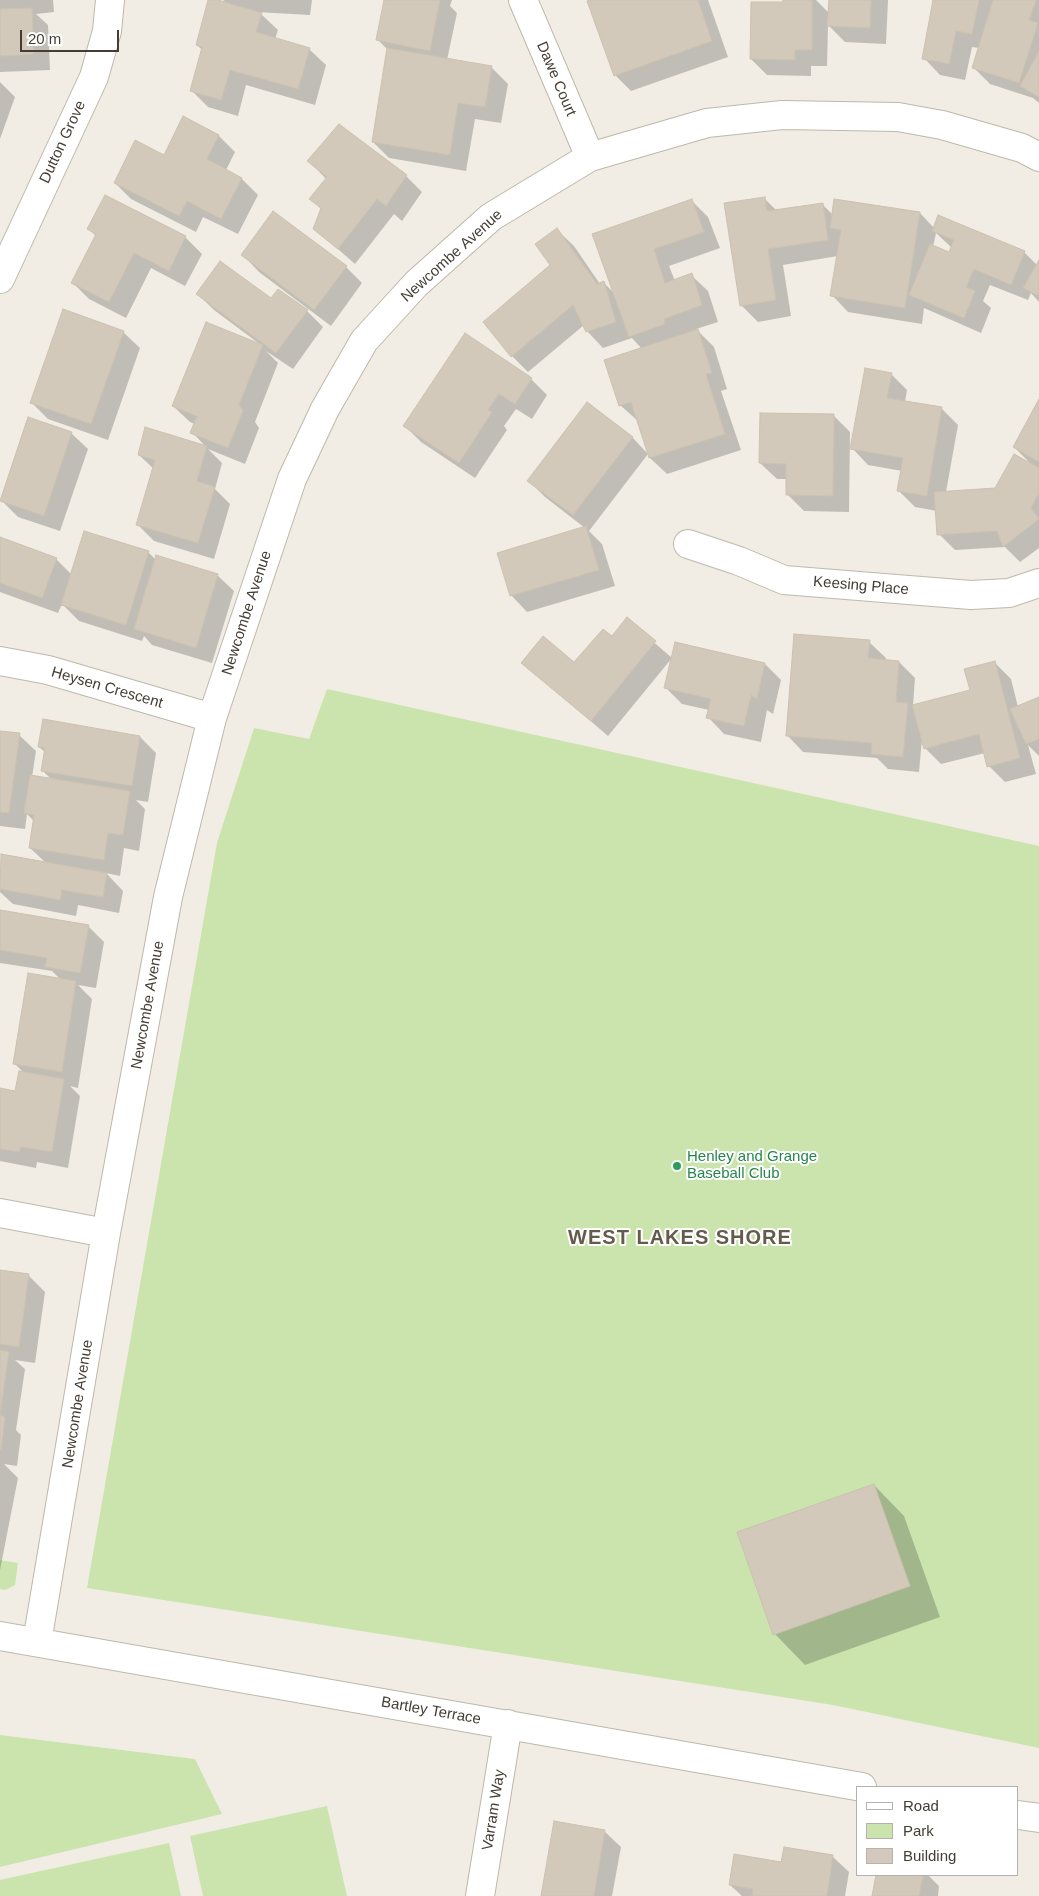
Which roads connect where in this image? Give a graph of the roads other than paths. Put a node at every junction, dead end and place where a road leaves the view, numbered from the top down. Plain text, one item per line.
1 (110, 0) edge
2 (523, 0) edge
3 (590, 157) junction
4 (1039, 157) edge
5 (0, 279) edge
6 (688, 544) dead end
7 (1039, 583) edge
8 (0, 662) edge
9 (212, 718) junction
10 (0, 1213) edge
11 (106, 1233) junction
12 (0, 1636) edge
13 (37, 1642) junction
14 (508, 1724) junction
15 (856, 1786) edge
16 (1019, 1814) edge
17 (1039, 1818) edge
18 (480, 1896) edge

1 - 5 street, Dutton Grove
2 - 3 street, Dawe Court
3 - 4 street, Newcombe Avenue
3 - 9 street, Newcombe Avenue
6 - 7 street, Keesing Place
8 - 9 street, Heysen Crescent
9 - 11 street, Newcombe Avenue
10 - 11 street
11 - 13 street, Newcombe Avenue
12 - 13 street, Bartley Terrace
13 - 14 street, Bartley Terrace
14 - 15 street, Bartley Terrace
14 - 18 street, Varram Way
16 - 17 street

